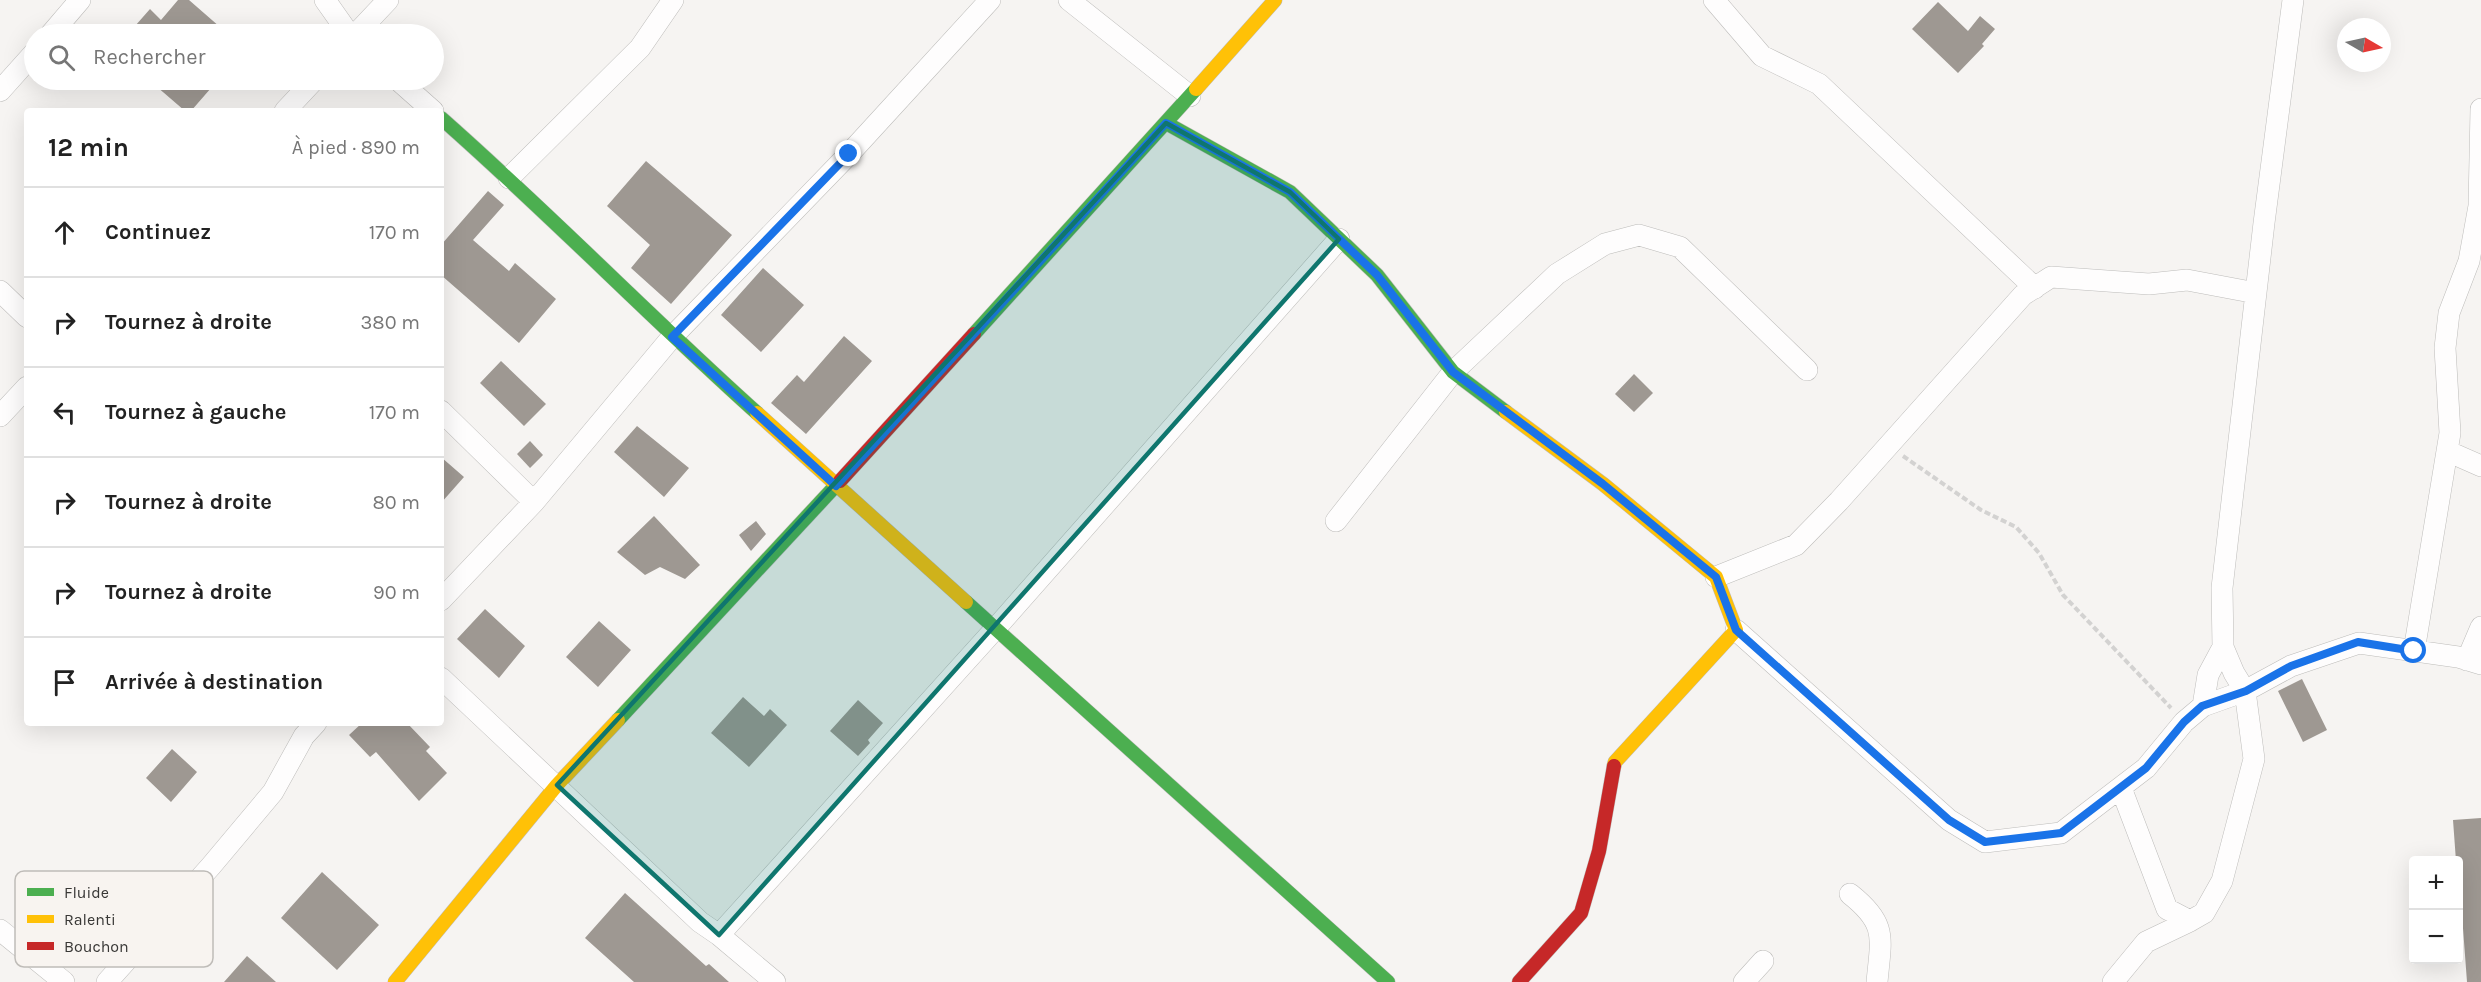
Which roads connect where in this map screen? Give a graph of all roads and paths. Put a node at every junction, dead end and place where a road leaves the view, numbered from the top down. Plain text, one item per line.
1 (80, 0) edge
2 (325, 0) edge
3 (388, 0) edge
4 (673, 0) edge
5 (990, 0) edge
6 (1069, 0) edge
7 (1275, 0) edge
8 (1714, 0) edge
9 (2293, 0) edge
10 (60, 24) edge
11 (342, 24) edge
12 (365, 24) edge
13 (24, 64) edge
14 (305, 90) edge
15 (409, 90) edge
16 (0, 91) edge
17 (1190, 96) junction
18 (288, 108) edge
19 (430, 108) edge
20 (2481, 109) edge
21 (444, 121) edge
22 (1166, 123) junction
23 (509, 178) junction
24 (1339, 239) junction
25 (2035, 288) junction
26 (0, 291) edge
27 (2256, 292) junction
28 (24, 314) edge
29 (672, 337) junction
30 (1807, 370) dead end
31 (1453, 372) junction
32 (24, 390) edge
33 (444, 414) edge
34 (0, 416) edge
35 (1889, 445) junction
36 (2447, 451) junction
37 (2481, 466) edge
38 (836, 486) junction
39 (534, 502) junction
40 (1335, 521) dead end
41 (1716, 577) junction
42 (444, 597) edge
43 (2481, 627) edge
44 (995, 629) junction
45 (1736, 630) junction
46 (2223, 647) junction
47 (2414, 651) junction
48 (2474, 662) edge
49 (444, 681) edge
50 (2246, 691) junction
51 (2202, 706) junction
52 (2184, 722) junction
53 (313, 726) edge
54 (556, 785) junction
55 (2121, 788) junction
56 (207, 871) edge
57 (1850, 894) dead end
58 (2190, 921) junction
59 (0, 930) edge
60 (719, 935) junction
61 (15, 942) edge
62 (1763, 961) dead end
63 (46, 967) edge
64 (120, 967) edge
65 (64, 982) edge
66 (107, 982) edge
67 (395, 982) edge
68 (775, 982) edge
69 (1388, 982) edge
70 (1519, 982) edge
71 (1744, 982) edge
72 (1877, 982) edge
73 (2113, 982) edge

1 - 10 street
2 - 11 street
3 - 12 street
4 - 23 street
5 - 29 street
6 - 17 street
7 - 17 street
8 - 25 street
9 - 27 street
13 - 16 street
14 - 18 street
15 - 19 street
17 - 22 street
20 - 36 street
21 - 23 street
22 - 24 street
22 - 38 street
23 - 29 street
24 - 31 street
24 - 44 street
25 - 27 street
25 - 35 street
26 - 28 street
27 - 46 street
29 - 38 street
29 - 39 street
30 - 31 street
31 - 40 street
31 - 41 street
32 - 34 street
33 - 39 street
35 - 41 street
35 - 52 path
36 - 37 street
36 - 47 street
38 - 44 street
38 - 54 street
39 - 42 street
41 - 45 street
43 - 48 street
44 - 60 street
44 - 69 street
45 - 55 street
45 - 70 street
46 - 50 street
46 - 51 street
47 - 48 street
47 - 50 street
49 - 54 street
50 - 51 street
50 - 58 street
51 - 52 street
52 - 55 street
53 - 56 street
54 - 60 street
54 - 67 street
55 - 58 street
57 - 72 street
58 - 73 street
59 - 61 street
60 - 68 street
62 - 71 street
63 - 65 street
64 - 66 street

